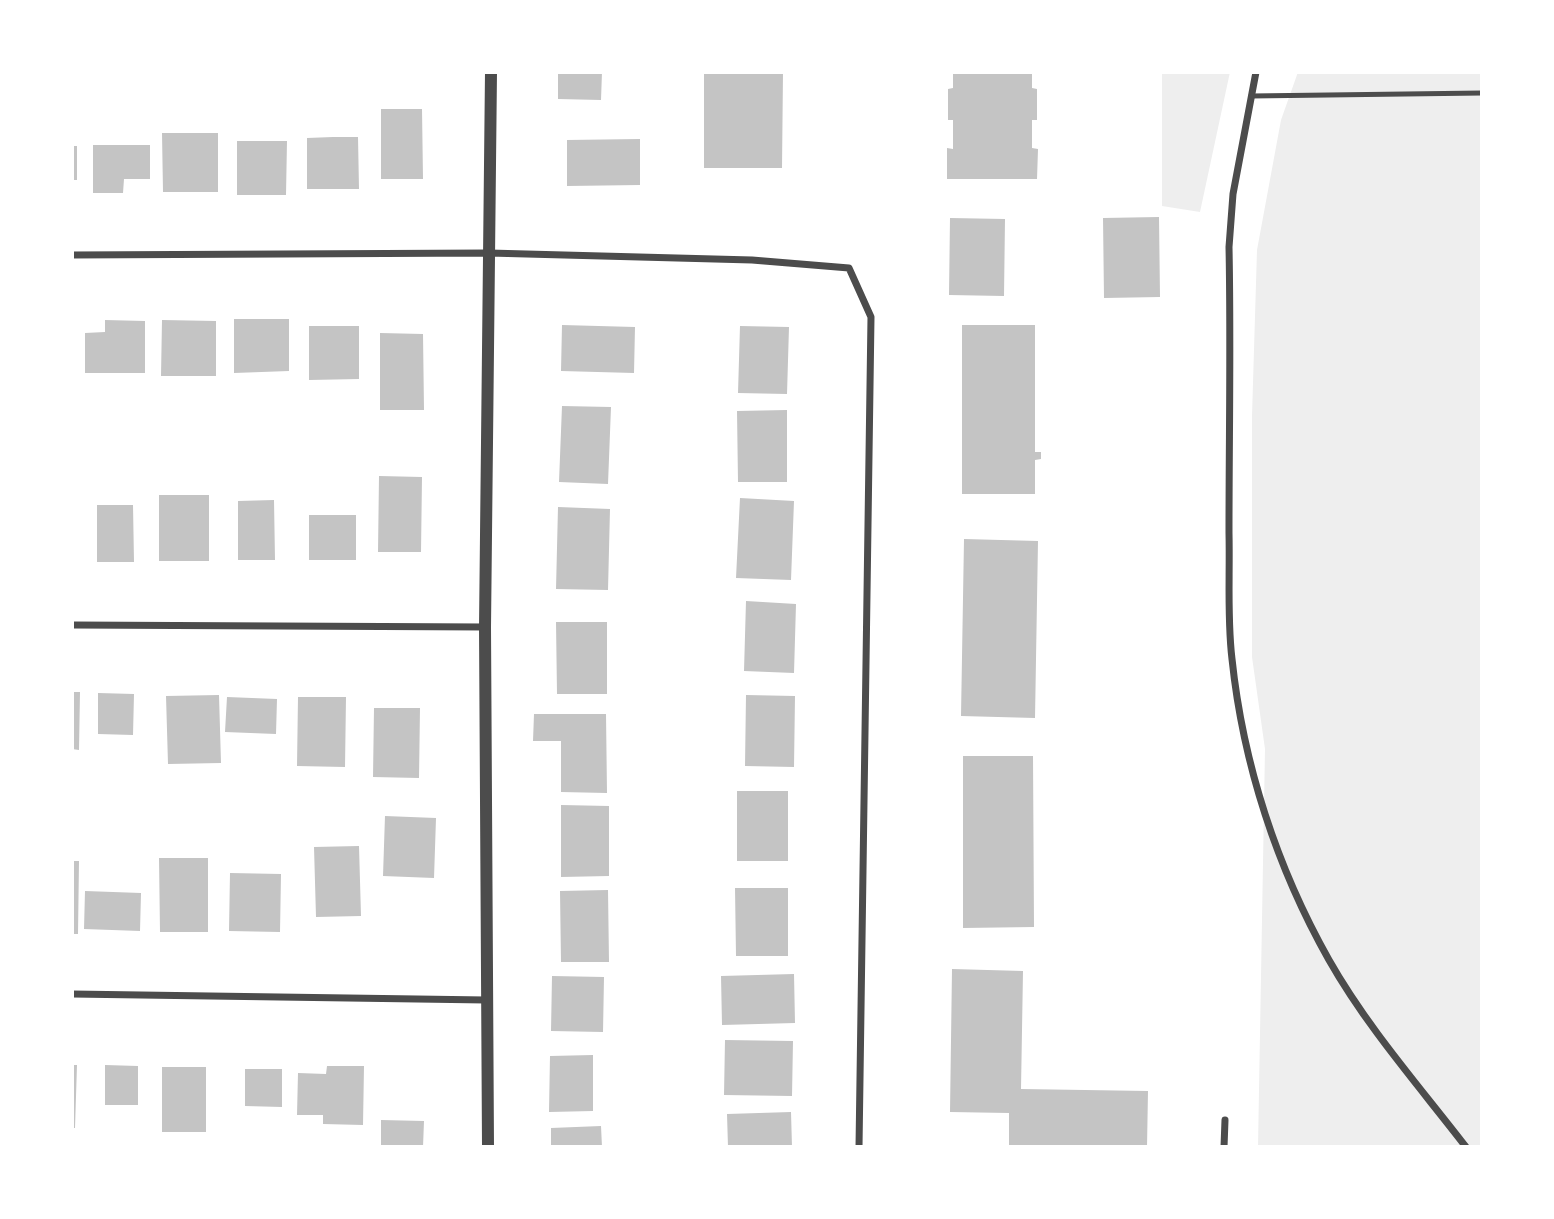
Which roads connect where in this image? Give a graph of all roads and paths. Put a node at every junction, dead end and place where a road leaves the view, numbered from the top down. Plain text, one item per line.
1 (491, 72) edge
2 (1256, 72) edge
3 (1482, 93) edge
4 (1251, 96) junction
5 (489, 253) junction
6 (72, 255) edge
7 (72, 625) edge
8 (485, 627) junction
9 (72, 994) edge
10 (486, 1000) junction
11 (1225, 1120) dead end
12 (488, 1147) edge
13 (859, 1147) edge
14 (1224, 1147) edge
15 (1466, 1147) edge

1 - 5 street
2 - 4 street
3 - 4 lane
4 - 15 street
5 - 6 street
5 - 8 street
5 - 13 street
7 - 8 street
8 - 10 street
9 - 10 street
10 - 12 street
11 - 14 street

